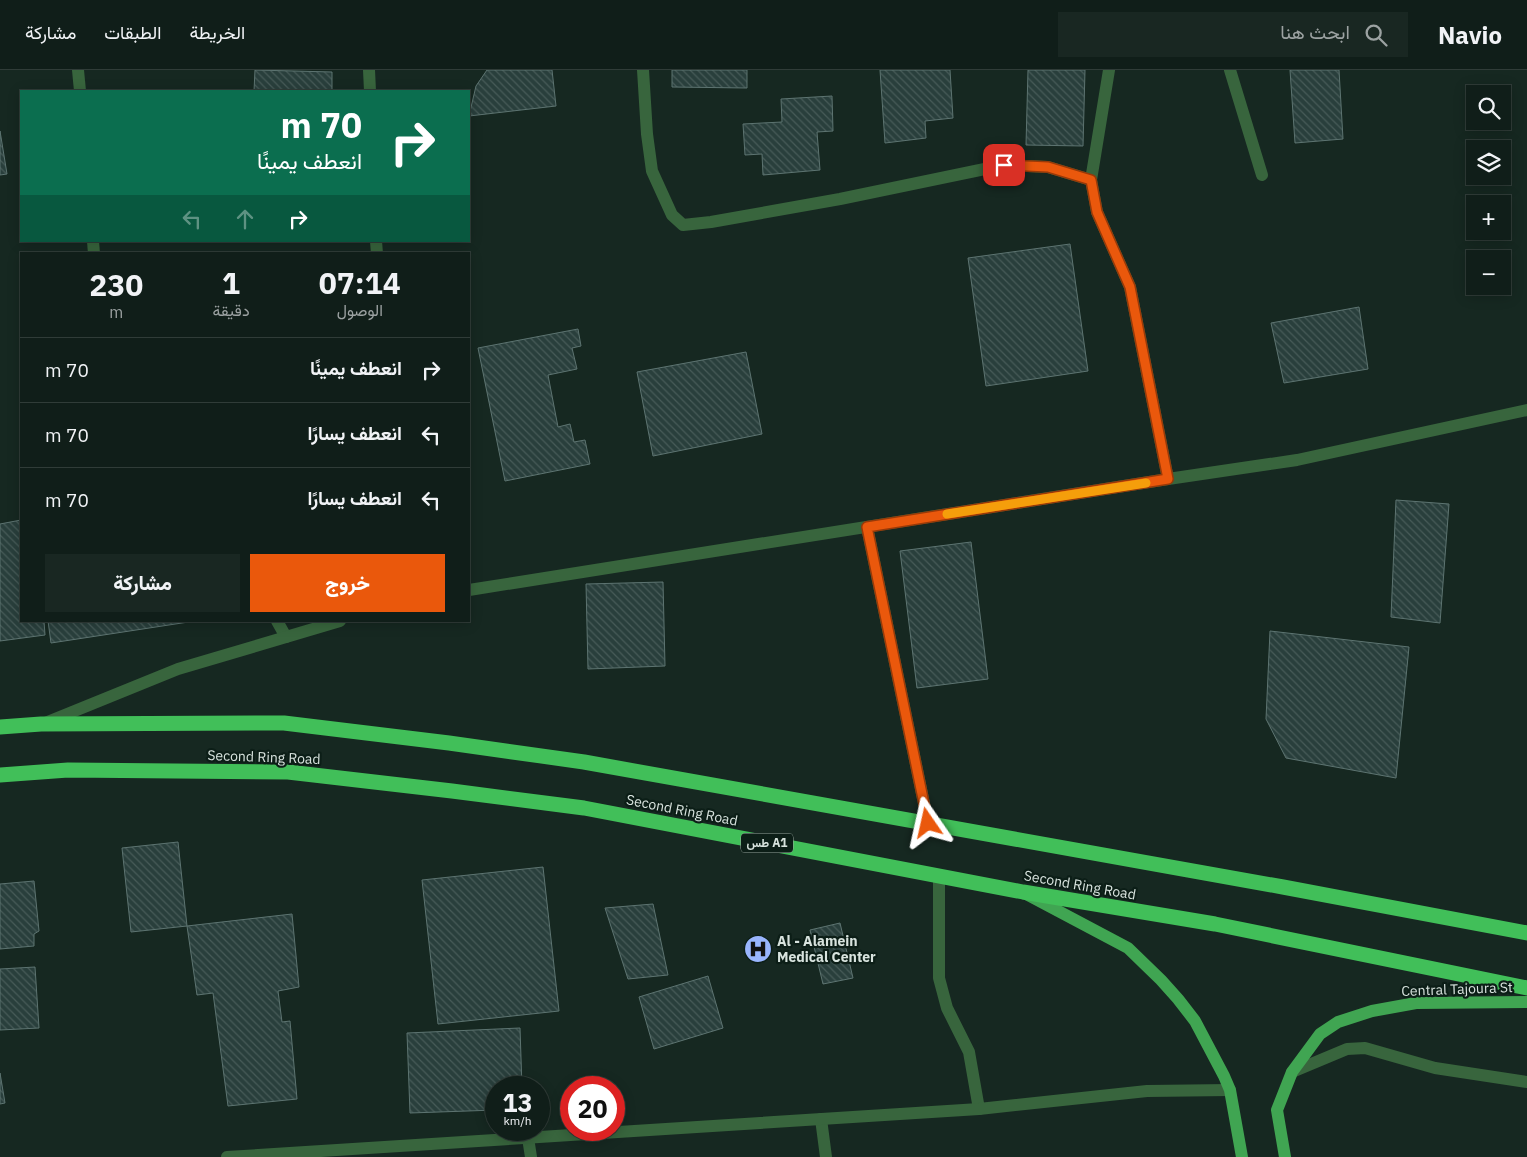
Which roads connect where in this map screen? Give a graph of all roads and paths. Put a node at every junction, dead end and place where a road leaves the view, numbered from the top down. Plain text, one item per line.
1 (78, 70) edge
2 (369, 70) edge
3 (643, 70) edge
4 (1109, 70) edge
5 (1230, 70) edge
6 (80, 90) edge
7 (370, 90) edge
8 (1262, 175) dead end
9 (1091, 180) junction
10 (1527, 410) edge
11 (1168, 479) junction
12 (867, 527) junction
13 (470, 590) edge
14 (278, 622) edge
15 (337, 622) edge
16 (286, 637) junction
17 (41, 724) junction
18 (0, 727) edge
19 (0, 775) edge
20 (928, 823) junction
21 (940, 877) junction
22 (1023, 892) junction
23 (1527, 933) edge
24 (1527, 988) edge
25 (1527, 1002) edge
26 (1292, 1072) junction
27 (1527, 1082) edge
28 (1230, 1090) junction
29 (979, 1109) junction
30 (820, 1119) junction
31 (550, 1137) edge
32 (485, 1141) edge
33 (528, 1141) edge
34 (227, 1157) edge
35 (531, 1157) edge
36 (826, 1157) edge
37 (1242, 1157) edge
38 (1285, 1157) edge

1 - 6 street
2 - 7 street
3 - 9 street
4 - 9 street
5 - 8 street
9 - 11 street
10 - 11 street
11 - 12 street
12 - 13 street
12 - 20 street
14 - 16 street
15 - 16 street
16 - 17 street
17 - 18 highway, Second Ring Road
17 - 20 highway, Second Ring Road
19 - 21 highway, Second Ring Road / طس A1
20 - 23 highway, Second Ring Road
21 - 22 highway, Second Ring Road / طس A1
21 - 29 street
22 - 24 highway, Second Ring Road / طس A1
22 - 28 main road
25 - 26 main road, Central Tajoura St
26 - 27 street
26 - 38 main road, Central Tajoura St
28 - 29 street
28 - 37 main road
29 - 30 street
30 - 31 street
30 - 36 street
32 - 34 street
33 - 35 street

